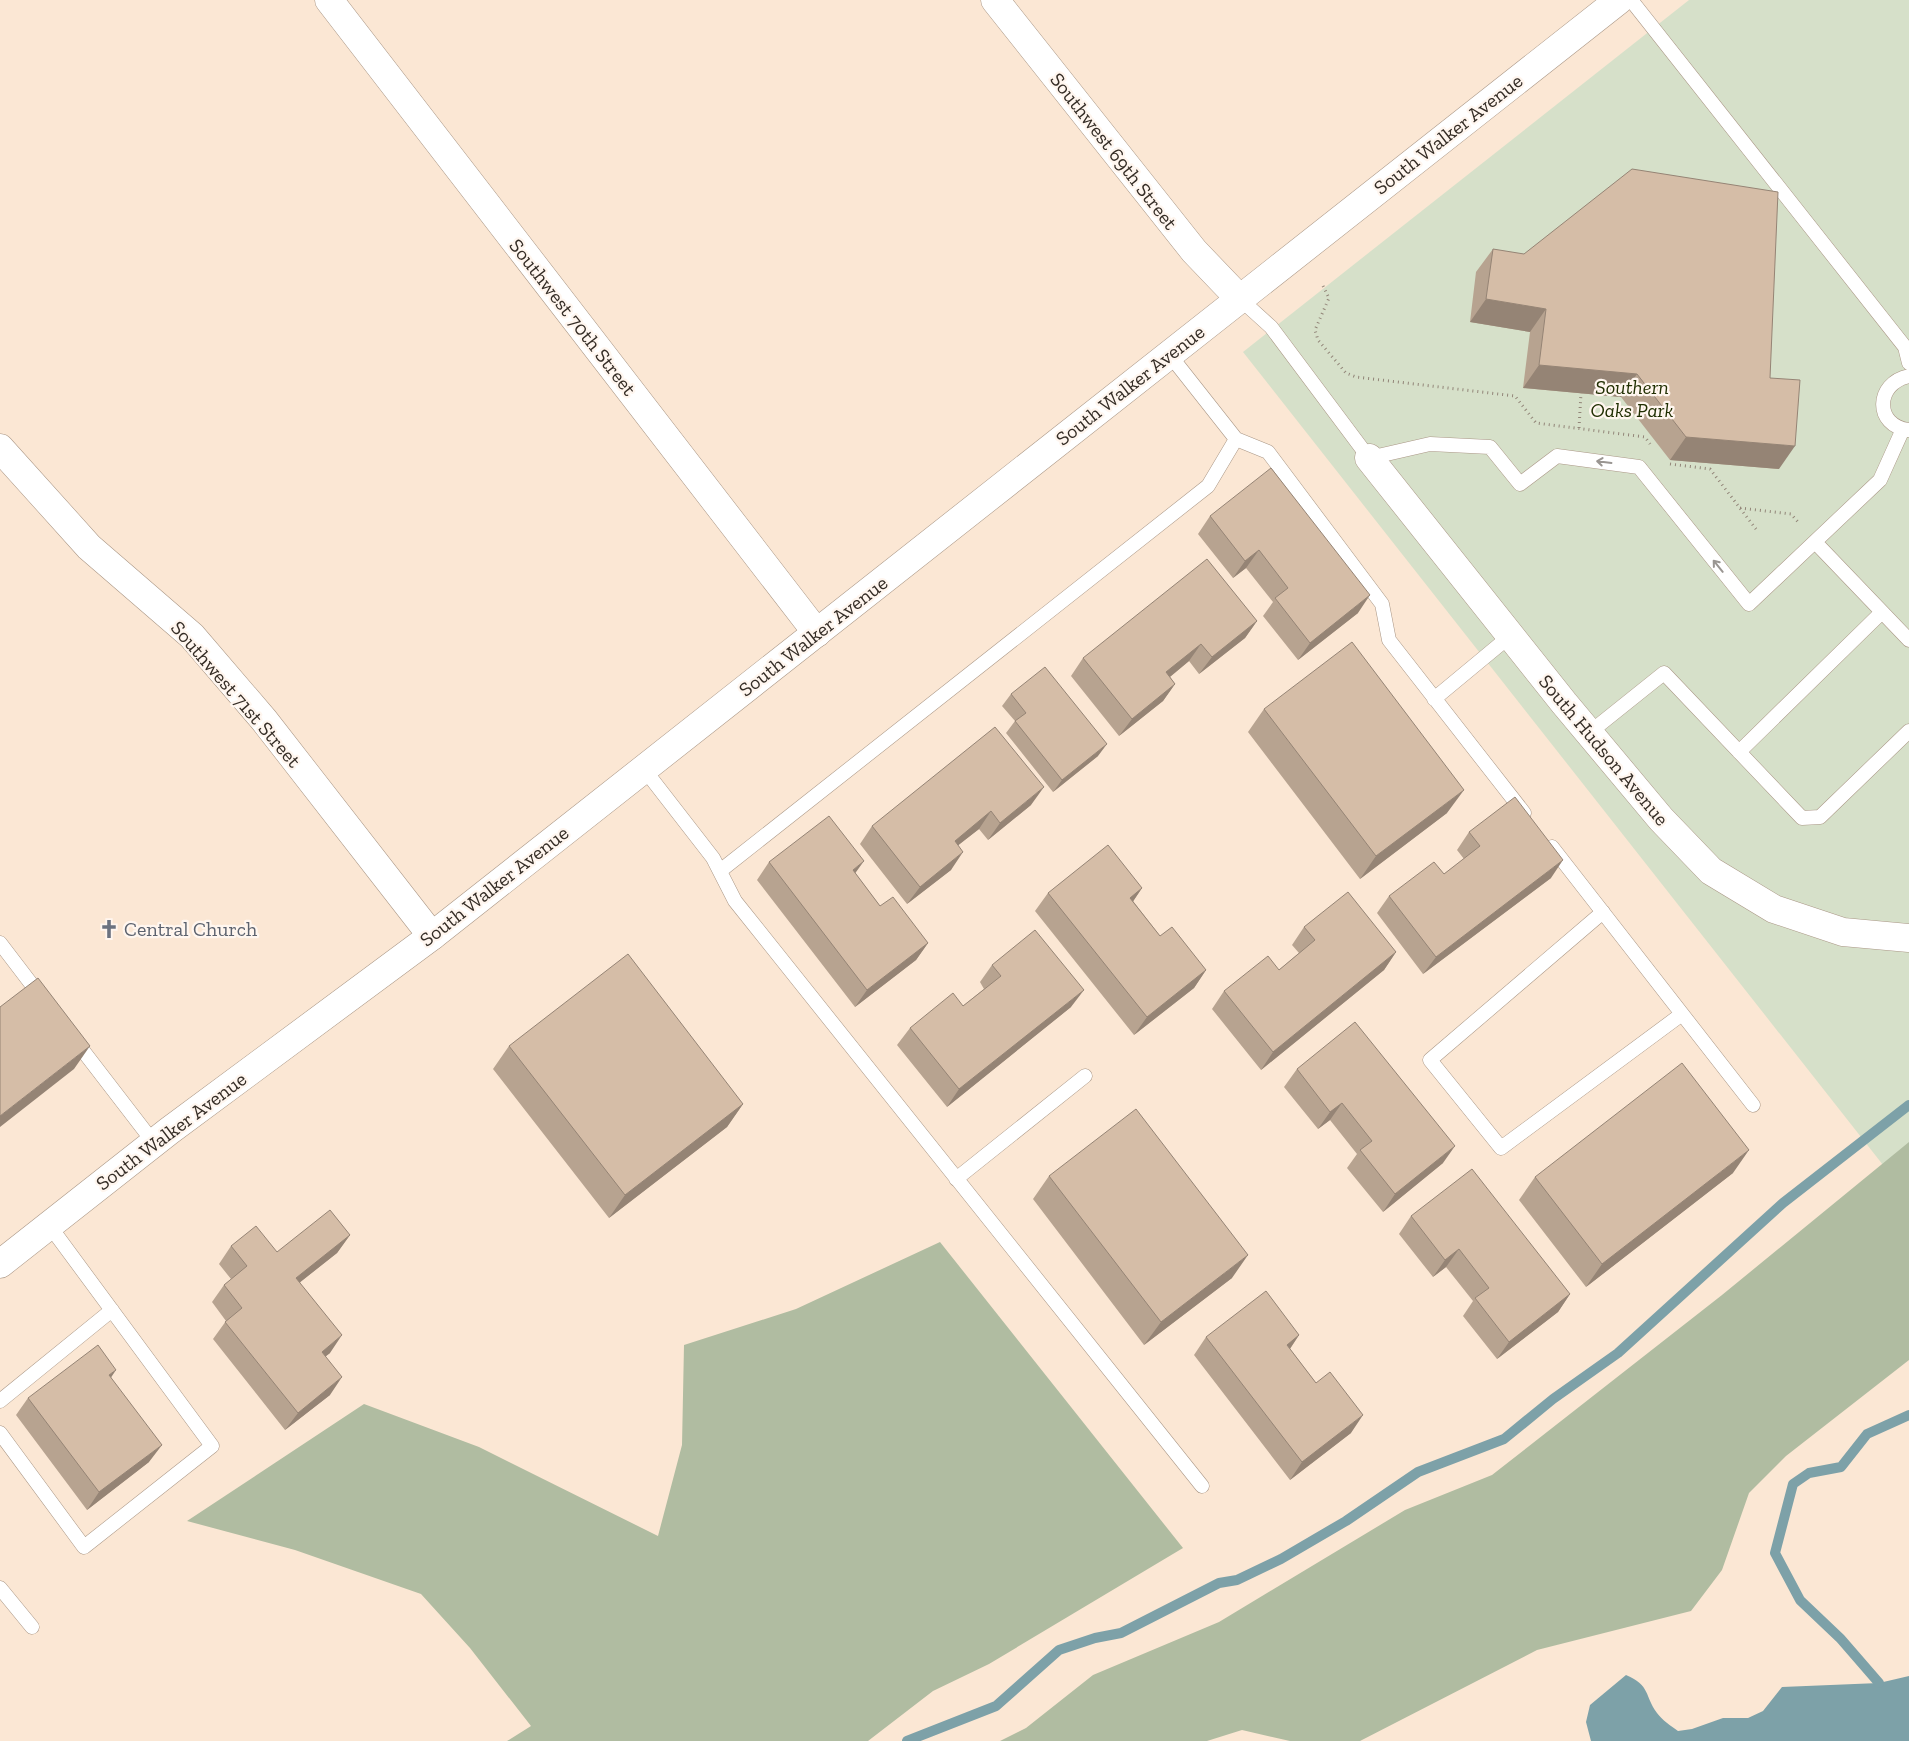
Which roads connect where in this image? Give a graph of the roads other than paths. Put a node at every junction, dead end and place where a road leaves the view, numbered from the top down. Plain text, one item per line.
1 (328, 0) edge
2 (995, 0) edge
3 (1619, 0) edge
4 (1631, 0) edge
5 (1239, 298) junction
6 (1169, 354) junction
7 (1909, 363) edge
8 (1909, 376) edge
9 (1906, 430) edge
10 (1236, 439) junction
11 (0, 448) edge
12 (1369, 458) junction
13 (1815, 542) junction
14 (1882, 612) junction
15 (817, 633) junction
16 (1510, 636) junction
17 (1909, 640) edge
18 (1434, 699) junction
19 (1909, 731) edge
20 (1589, 732) junction
21 (1739, 752) junction
22 (644, 769) junction
23 (1531, 820) edge
24 (1543, 836) edge
25 (720, 871) junction
26 (1603, 912) junction
27 (432, 936) junction
28 (1909, 938) edge
29 (0, 943) edge
30 (53, 1012) edge
31 (1682, 1014) junction
32 (65, 1028) edge
33 (1085, 1076) dead end
34 (1753, 1105) dead end
35 (154, 1143) junction
36 (956, 1179) junction
37 (49, 1225) junction
38 (0, 1264) edge
39 (112, 1310) junction
40 (0, 1401) edge
41 (0, 1433) edge
42 (1202, 1486) dead end
43 (0, 1588) edge
44 (32, 1627) dead end

1 - 15 street, Southwest 70th Street
2 - 5 street, Southwest 69th Street
3 - 5 street, South Walker Avenue
4 - 7 lane
5 - 6 street, South Walker Avenue
5 - 12 lane
6 - 10 lane
6 - 15 street, South Walker Avenue
8 - 9 lane
9 - 13 lane
10 - 18 lane
10 - 25 lane
11 - 27 street, Southwest 71st Street
13 -> 12 lane
12 - 16 street, South Hudson Avenue
13 - 14 lane
14 - 17 lane
14 - 21 lane
15 - 22 street, South Walker Avenue
16 - 18 lane
16 - 20 street, South Hudson Avenue
18 - 23 lane
19 - 21 lane
20 - 21 lane
20 - 28 street, South Hudson Avenue
22 - 25 lane
22 - 27 street, South Walker Avenue
24 - 26 lane
25 - 36 lane
26 - 31 lane
26 - 31 lane
27 - 35 street, South Walker Avenue
29 - 30 lane
31 - 34 lane
32 - 35 lane
33 - 36 lane
35 - 37 street, South Walker Avenue
36 - 42 lane
37 - 38 street, South Walker Avenue
37 - 39 lane
39 - 40 lane
39 - 41 lane
43 - 44 lane

